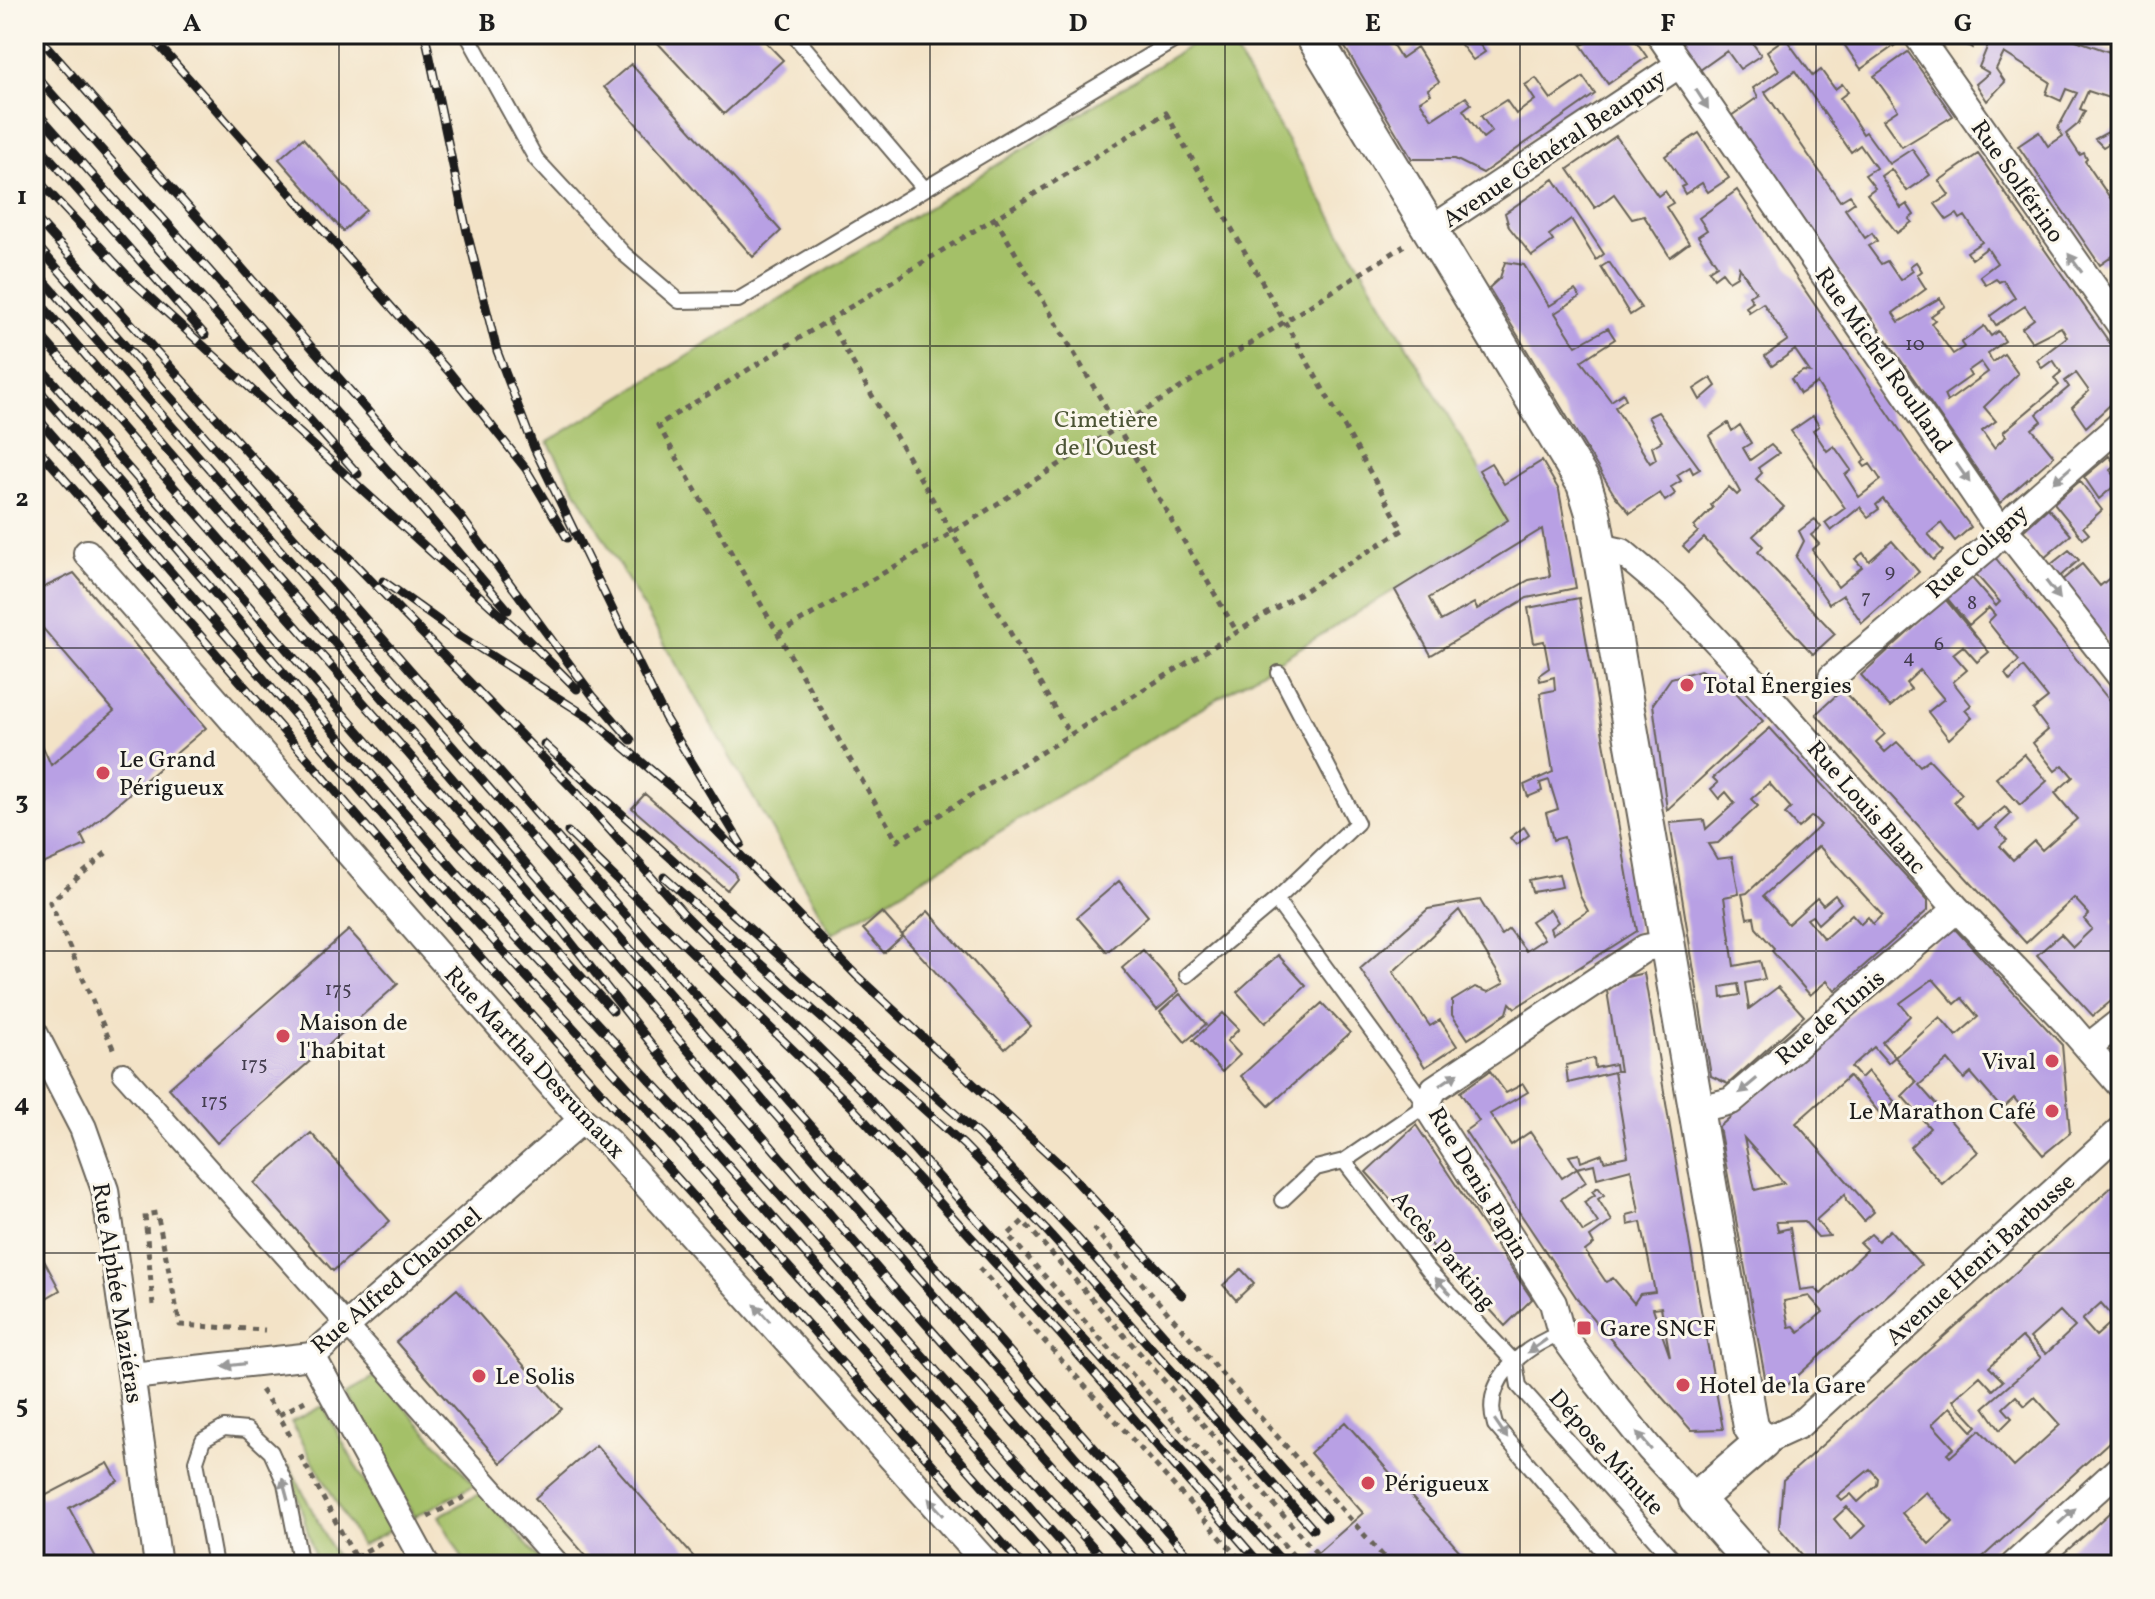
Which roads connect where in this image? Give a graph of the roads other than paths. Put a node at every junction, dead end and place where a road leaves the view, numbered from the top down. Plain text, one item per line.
1 (467, 34) edge
2 (793, 34) edge
3 (1185, 34) edge
4 (1312, 34) edge
5 (1659, 34) edge
6 (1916, 34) edge
7 (1680, 64) junction
8 (923, 187) junction
9 (1429, 231) junction
10 (2121, 326) edge
11 (2121, 424) edge
12 (2004, 530) junction
13 (1600, 547) junction
14 (87, 553) dead end
15 (1279, 673) dead end
16 (1832, 677) dead end
17 (2121, 677) edge
18 (1276, 900) junction
19 (1957, 909) junction
20 (1667, 944) junction
21 (1187, 975) dead end
22 (2121, 1021) edge
23 (34, 1033) edge
24 (2088, 1047) junction
25 (123, 1073) road end
26 (2121, 1086) edge
27 (1426, 1105) junction
28 (1695, 1110) junction
29 (582, 1120) junction
30 (2121, 1130) edge
31 (1344, 1161) junction
32 (1282, 1200) dead end
33 (349, 1326) junction
34 (1561, 1333) junction
35 (312, 1356) junction
36 (1515, 1363) junction
37 (132, 1376) junction
38 (1762, 1442) junction
39 (2121, 1467) edge
40 (1696, 1499) junction
41 (158, 1565) edge
42 (215, 1565) edge
43 (301, 1565) edge
44 (426, 1565) edge
45 (560, 1565) edge
46 (988, 1565) edge
47 (1615, 1565) edge
48 (1678, 1565) edge
49 (1754, 1565) edge
50 (2014, 1565) edge

1 - 8 lane
2 - 8 lane
3 - 8 lane
4 - 9 street
5 - 7 street, Rue Michel Roulland
10 -> 6 street, Rue Solférino
7 - 9 street, Avenue Général Beaupuy
7 -> 12 street, Rue Michel Roulland
9 - 13 street
11 -> 12 street, Rue Coligny
12 - 16 street, Rue Coligny
12 -> 17 street, Rue Michel Roulland
13 - 19 street, Rue Louis Blanc
13 - 20 street
14 - 29 street, Rue Martha Desrumaux
15 - 18 lane
18 - 21 lane
18 - 27 lane
19 - 24 street, Rue Louis Blanc
19 -> 28 street, Rue de Tunis
27 -> 20 street, Rue Denis Papin
20 - 28 street
22 - 24 street
23 - 37 street, Rue Alphée Maziéras
24 - 26 street, Rue Louis Blanc
25 - 33 street
27 - 31 lane
27 - 34 street, Rue Denis Papin
28 - 38 street
29 - 33 street, Rue Alfred Chaumel
46 -> 29 street, Rue Martha Desrumaux
30 - 38 street, Avenue Henri Barbusse
31 - 32 lane
36 -> 31 lane, Accès Parking
33 - 35 street, Rue Alfred Chaumel
33 - 45 street
34 -> 36 lane
40 -> 34 street, Rue Denis Papin
35 -> 37 street, Rue Alfred Chaumel
35 - 44 street
36 -> 47 lane
36 - 48 lane, Dépose Minute
37 - 41 street, Rue Alphée Maziéras
38 - 40 street
50 -> 39 street
40 - 49 street
43 -> 42 lane

